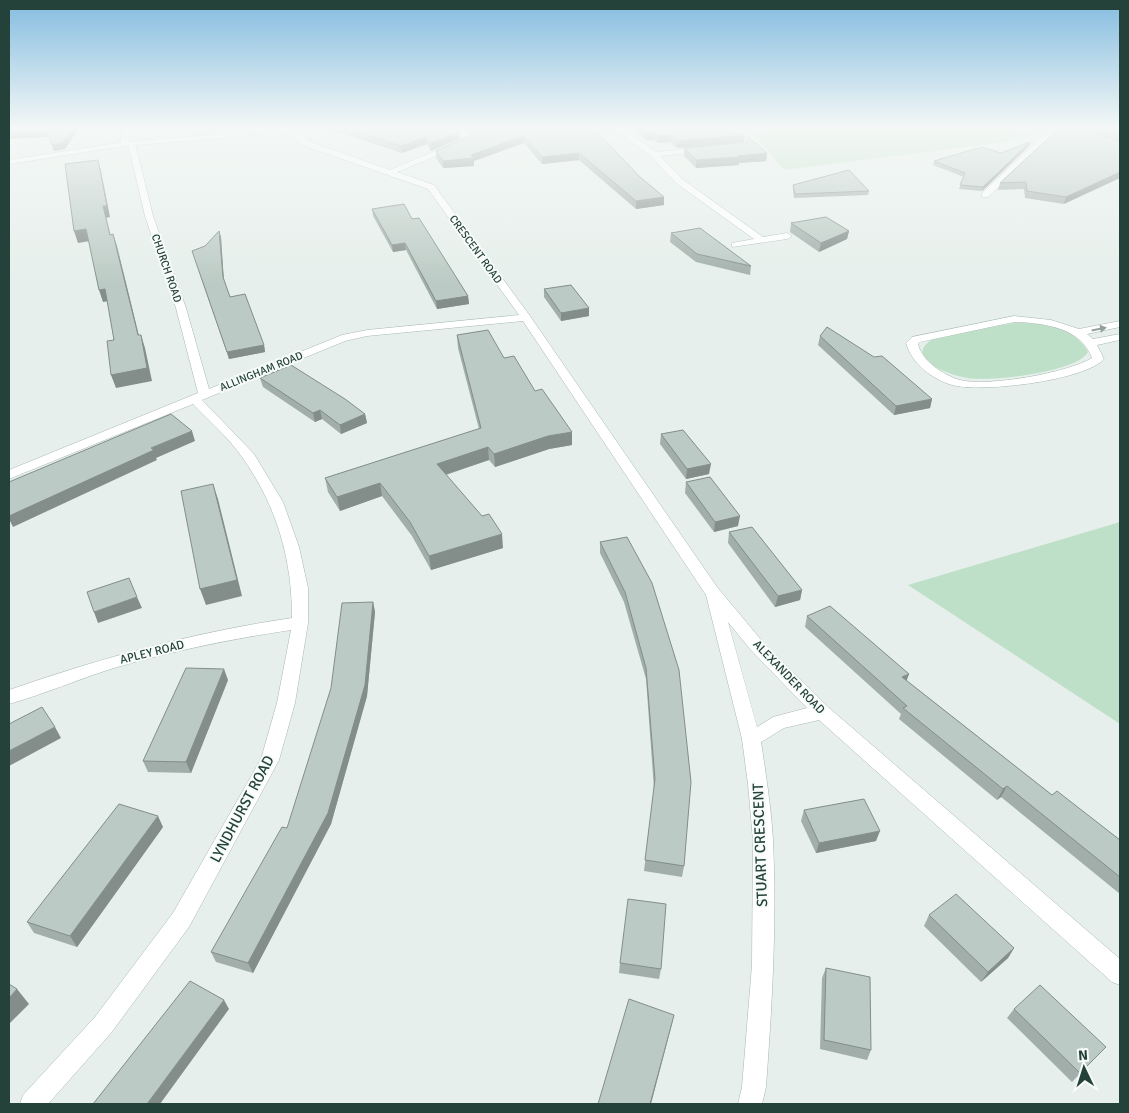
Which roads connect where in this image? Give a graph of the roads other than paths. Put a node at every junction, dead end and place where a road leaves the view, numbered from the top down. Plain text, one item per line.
1 (138, 180) edge
2 (410, 180) edge
3 (678, 180) edge
4 (1001, 180) edge
5 (985, 195) dead end
6 (787, 236) dead end
7 (761, 240) junction
8 (735, 245) dead end
9 (526, 318) junction
10 (1120, 324) edge
11 (1077, 333) junction
12 (1120, 337) edge
13 (1091, 343) junction
14 (199, 396) junction
15 (9, 474) edge
16 (711, 591) junction
17 (300, 623) junction
18 (9, 697) edge
19 (822, 712) junction
20 (752, 738) junction
21 (1120, 974) edge
22 (32, 1104) edge
23 (750, 1104) edge

1 - 14 street, CHURCH ROAD
2 - 9 street, CRESCENT ROAD
3 - 7 street
4 - 5 street
6 - 7 street
7 - 8 street
9 - 14 street, ALLINGHAM ROAD
9 - 16 street, ALEXANDER ROAD
11 -> 10 street
11 - 13 street
11 - 13 street
12 - 13 street
14 - 15 street, ALLINGHAM ROAD
14 - 17 street, LYNDHURST ROAD
16 - 19 street, ALEXANDER ROAD
16 - 20 street, STUART CRESCENT
17 - 18 street, APLEY ROAD
17 - 22 street, LYNDHURST ROAD
19 - 20 street
19 - 21 street, ALEXANDER ROAD
20 - 23 street, STUART CRESCENT

